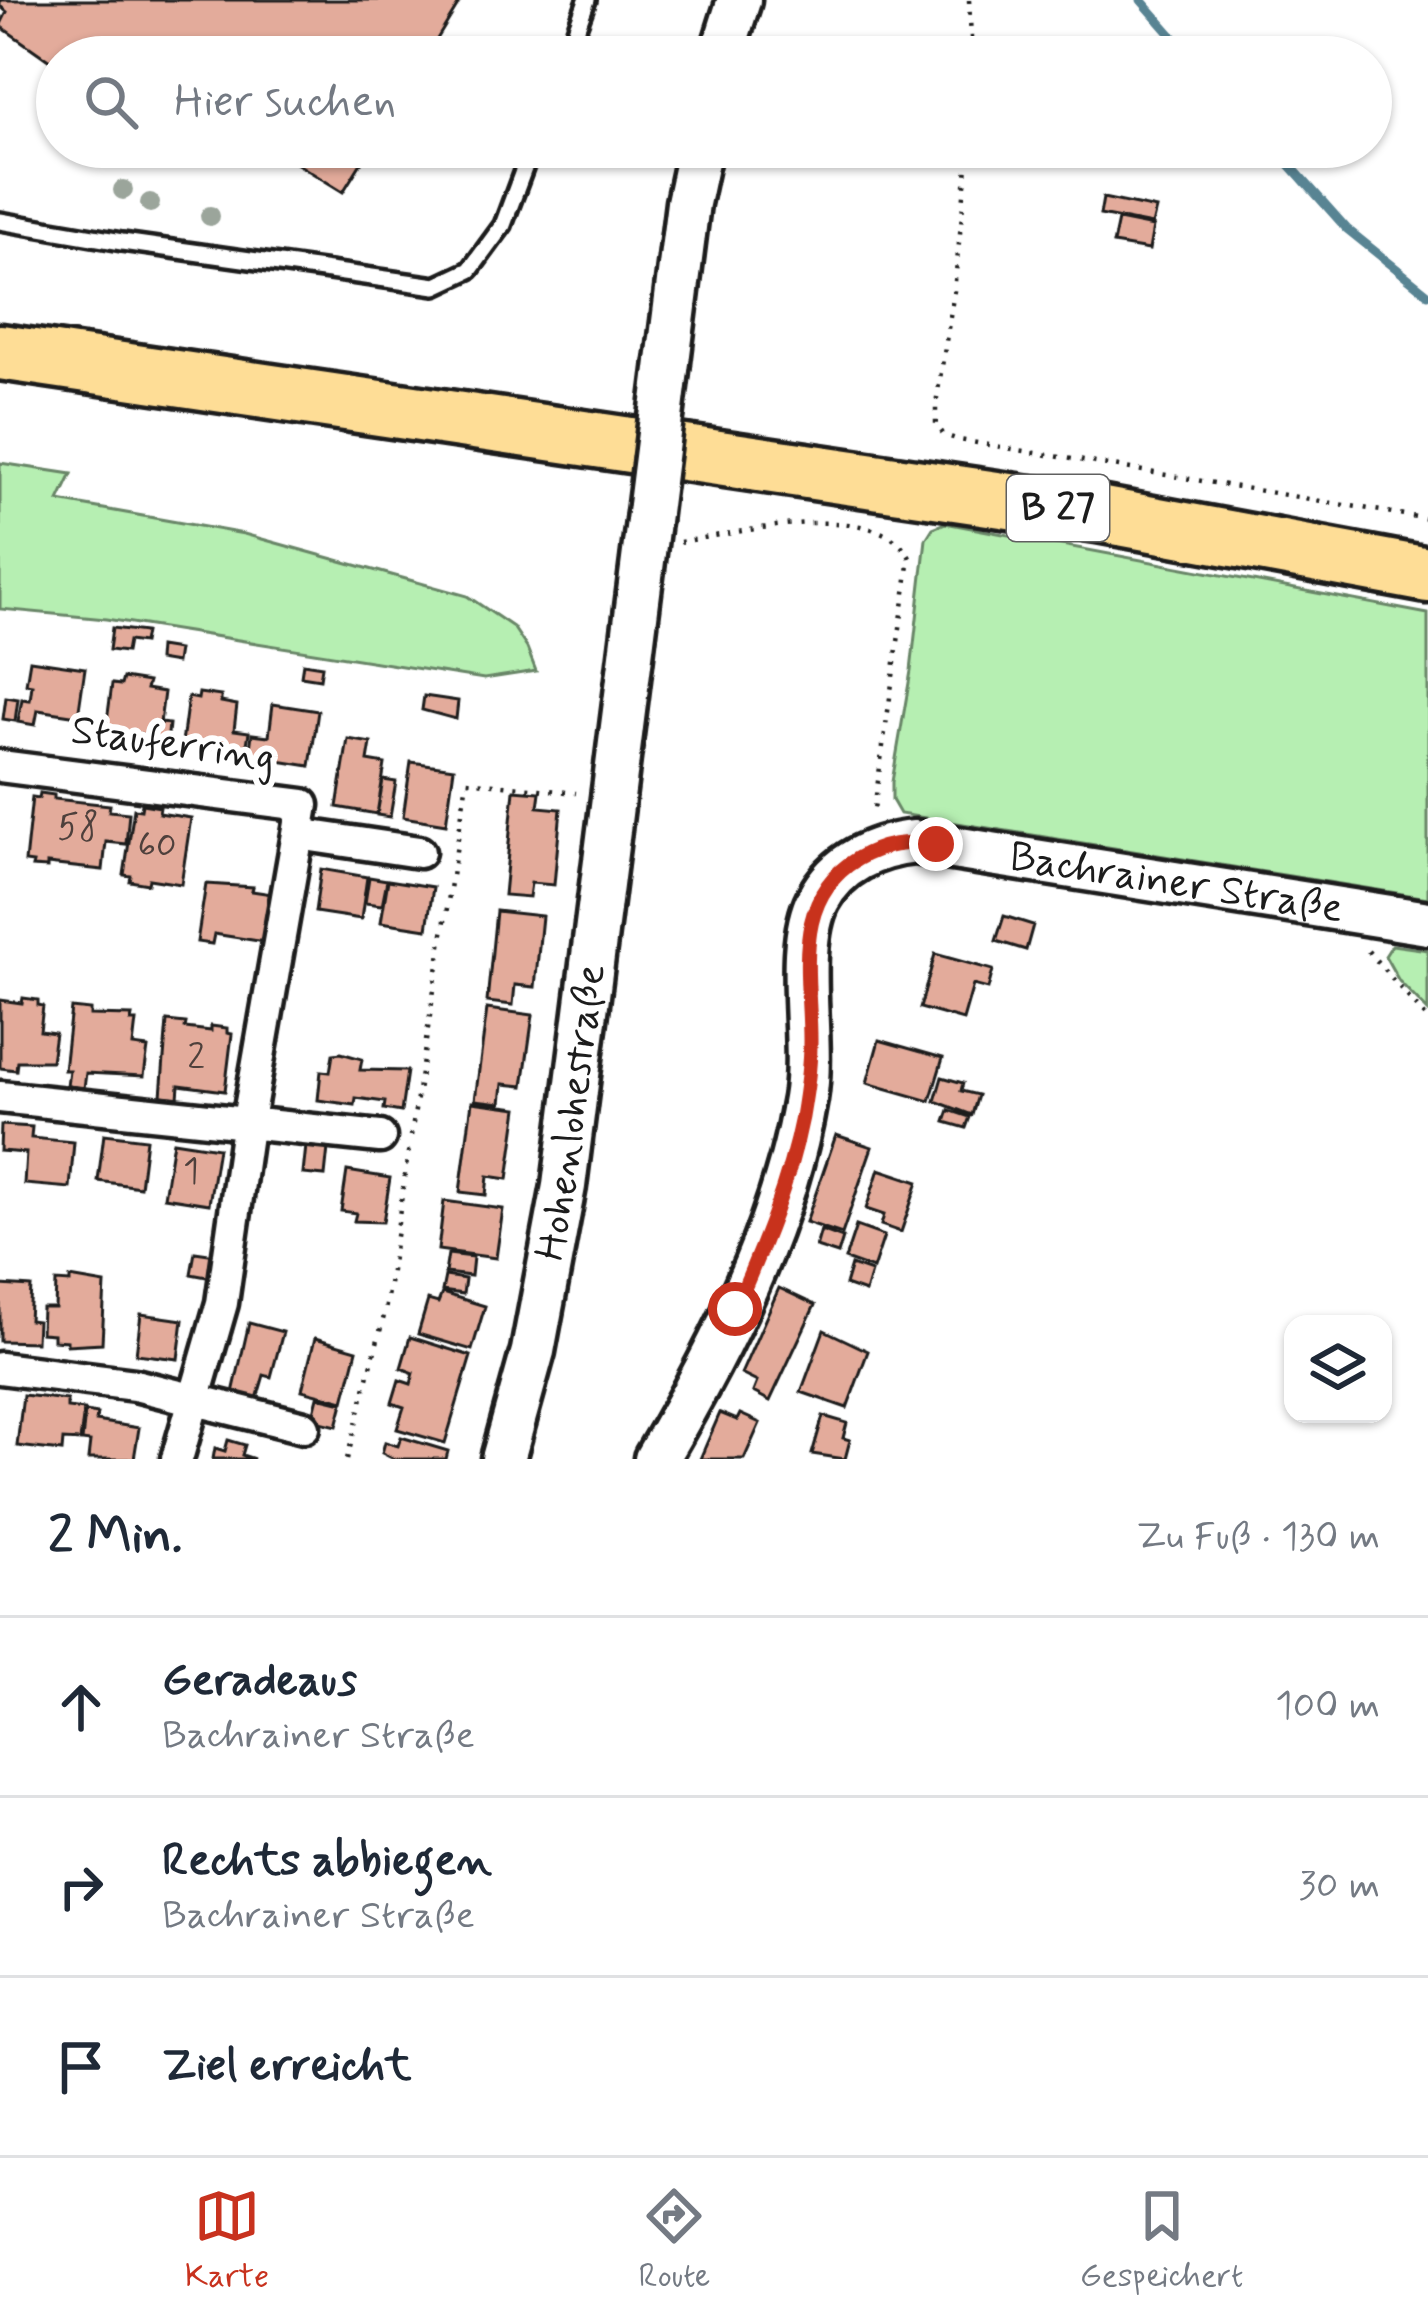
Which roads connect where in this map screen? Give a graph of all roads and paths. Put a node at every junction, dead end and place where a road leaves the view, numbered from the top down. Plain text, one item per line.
1 (587, 0) edge
2 (739, 0) edge
3 (969, 0) edge
4 (574, 36) edge
5 (728, 36) edge
6 (971, 36) edge
7 (524, 168) edge
8 (697, 168) edge
9 (967, 168) edge
10 (0, 221) edge
11 (0, 352) edge
12 (1428, 518) edge
13 (657, 533) junction
14 (1428, 575) edge
15 (1, 767) edge
16 (616, 778) junction
17 (298, 833) junction
18 (419, 852) dead end
19 (868, 853) junction
20 (1343, 910) junction
21 (1428, 923) edge
22 (1428, 1020) edge
23 (0, 1097) edge
24 (248, 1120) junction
25 (380, 1137) dead end
26 (0, 1368) edge
27 (194, 1397) junction
28 (304, 1427) dead end
29 (177, 1459) edge
30 (347, 1459) edge
31 (503, 1459) edge
32 (656, 1459) edge

1 - 4 lane
2 - 5 main road
3 - 6 path
7 - 10 lane
8 - 13 main road, Hohenlohestraße, bridge
9 - 12 path
11 - 14 highway, B 27
13 - 16 main road, Hohenlohestraße
13 - 19 path
15 - 17 street, Stauferring
16 - 30 path
16 - 31 main road, Hohenlohestraße
17 - 18 street, Stauferring
17 - 24 street, Stauferring
19 - 20 main road, Bachrainer Straße
19 - 32 main road
20 - 21 main road, Bachrainer Straße
20 - 22 path
23 - 24 street
24 - 25 street
24 - 27 street, Stauferring
26 - 27 street
27 - 28 street
27 - 29 street, Stauferring

